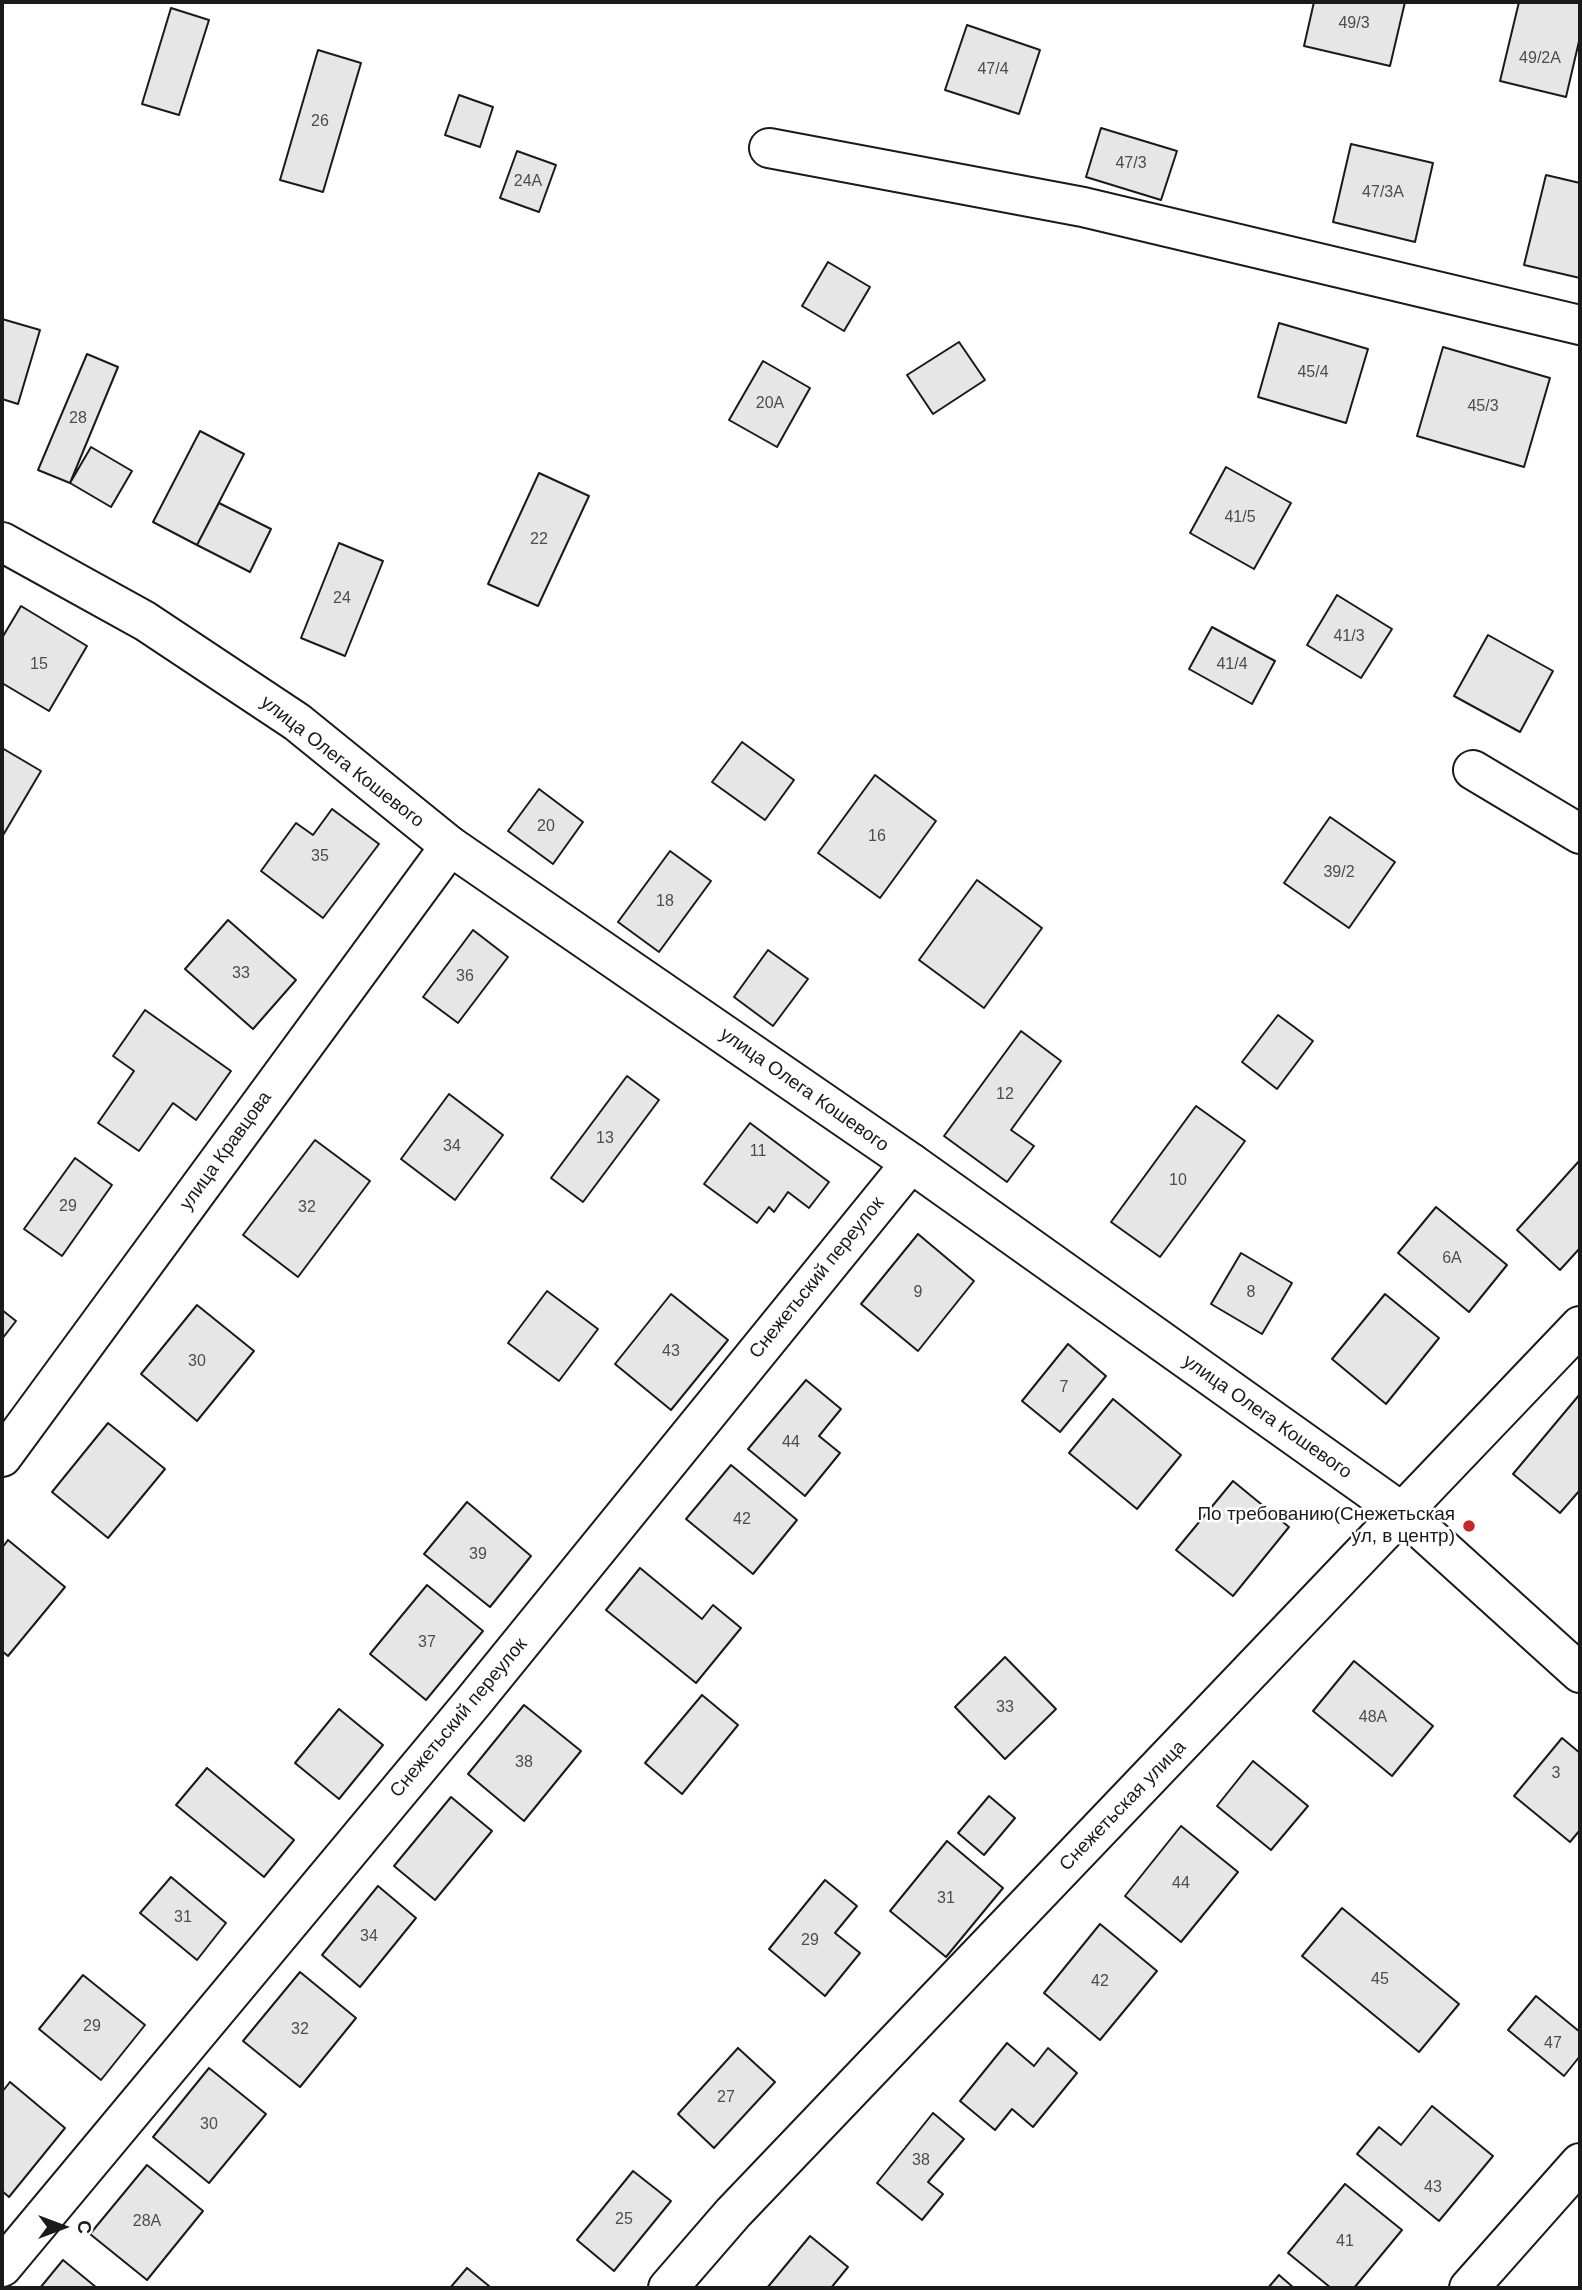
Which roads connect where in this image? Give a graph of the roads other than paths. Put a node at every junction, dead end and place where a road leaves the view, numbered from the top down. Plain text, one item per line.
1 (769, 148) dead end
2 (1580, 325) edge
3 (2, 542) edge
4 (1473, 769) dead end
5 (1580, 834) edge
6 (450, 846) junction
7 (911, 1163) junction
8 (1580, 1326) edge
9 (2, 1457) edge
10 (1403, 1513) junction
11 (1580, 1674) edge
12 (1580, 2163) edge
13 (2, 2267) edge
14 (668, 2288) edge
15 (1469, 2288) edge

1 - 2 street
3 - 6 street, улица Олега Кошевого
4 - 5 street
6 - 7 street, улица Олега Кошевого
6 - 9 street, улица Кравцова
7 - 10 street, улица Олега Кошевого
7 - 13 street, Снежетьский переулок
8 - 10 street, Снежетьская улица
10 - 11 street, улица Олега Кошевого
10 - 14 street, Снежетьская улица
12 - 15 street

